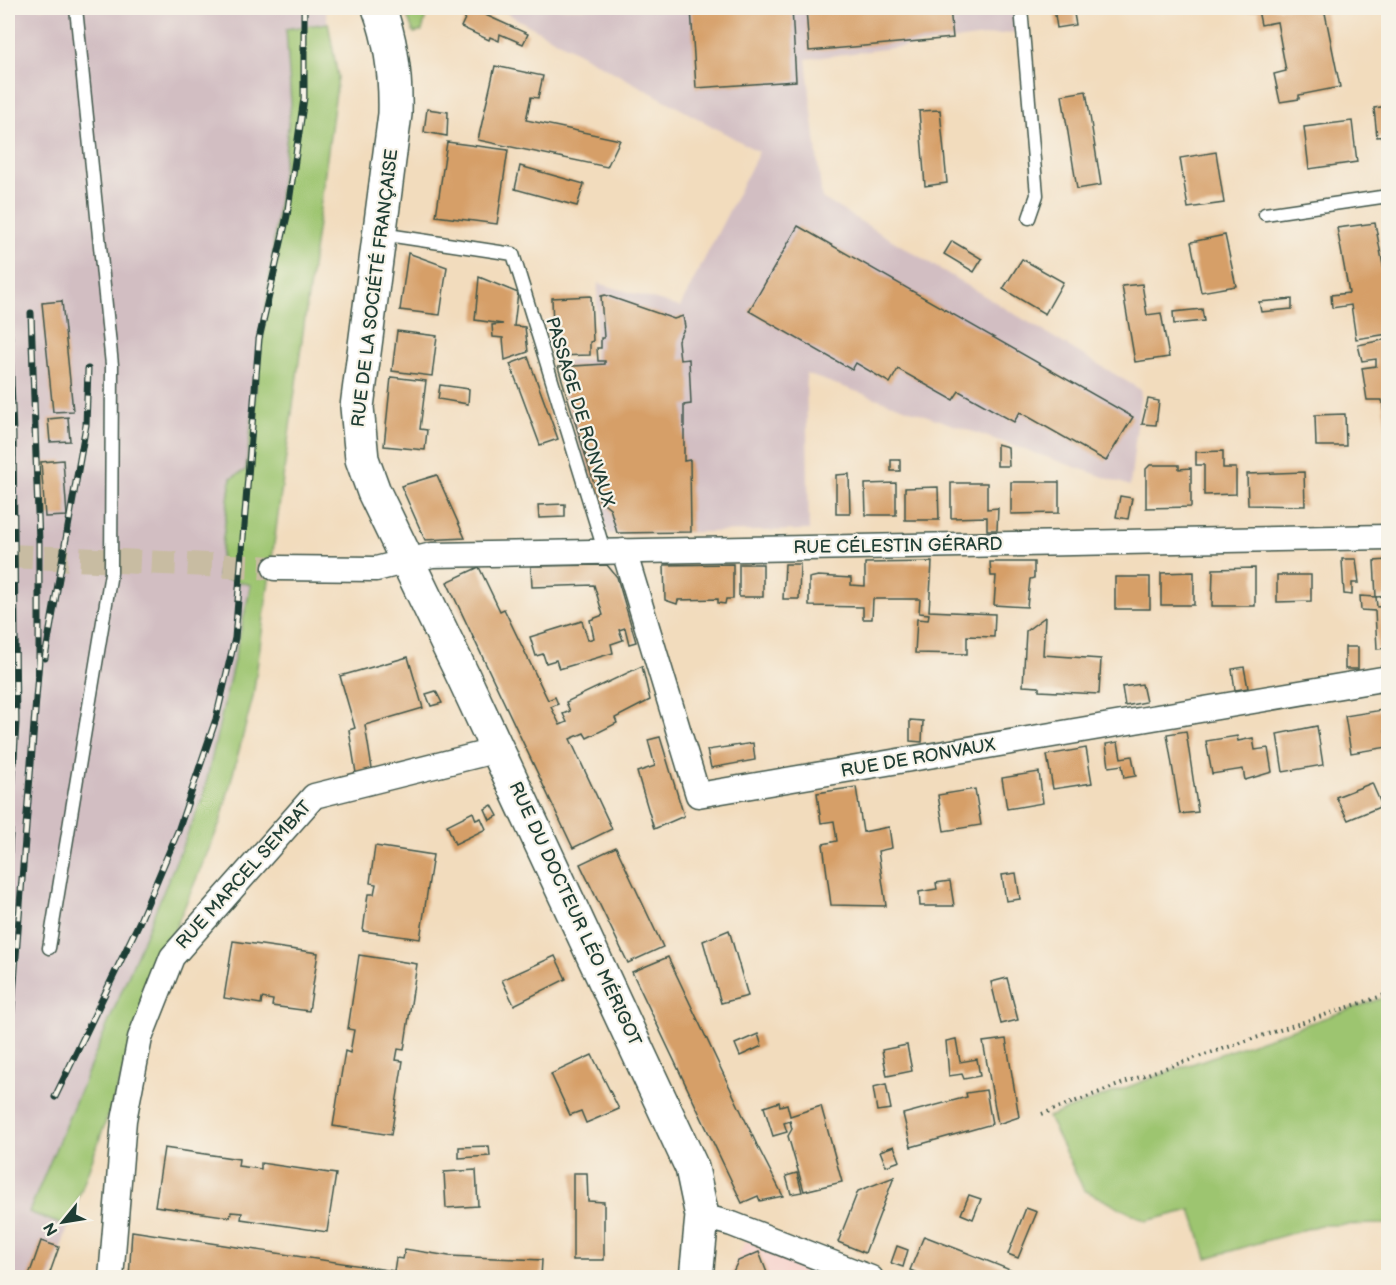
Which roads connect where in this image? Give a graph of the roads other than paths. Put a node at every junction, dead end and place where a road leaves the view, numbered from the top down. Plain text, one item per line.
1 (76, 8) edge
2 (379, 8) edge
3 (1022, 8) edge
4 (1389, 196) edge
5 (1265, 214) dead end
6 (1029, 218) dead end
7 (380, 234) junction
8 (1389, 537) edge
9 (614, 550) junction
10 (408, 561) junction
11 (275, 568) tunnel mouth
12 (1389, 678) edge
13 (498, 750) junction
14 (49, 948) dead end
15 (702, 1216) junction
16 (111, 1278) edge
17 (696, 1278) edge
18 (871, 1278) edge

1 - 14 lane
2 - 7 main road, RUE DE LA SOCIÉTÉ FRANÇAISE
3 - 6 lane
4 - 5 lane
7 - 9 lane, PASSAGE DE RONVAUX
7 - 10 main road, RUE DE LA SOCIÉTÉ FRANÇAISE
8 - 9 street, RUE CÉLESTIN GÉRARD
9 - 10 street, RUE CÉLESTIN GÉRARD
9 - 12 street, RUE DE RONVAUX
10 - 11 street, RUE CÉLESTIN GÉRARD
10 - 13 main road, RUE DU DOCTEUR LÉO MÉRIGOT
13 - 15 main road, RUE DU DOCTEUR LÉO MÉRIGOT
13 - 16 street, RUE MARCEL SEMBAT
15 - 17 main road, RUE DU DOCTEUR LÉO MÉRIGOT
15 - 18 street

